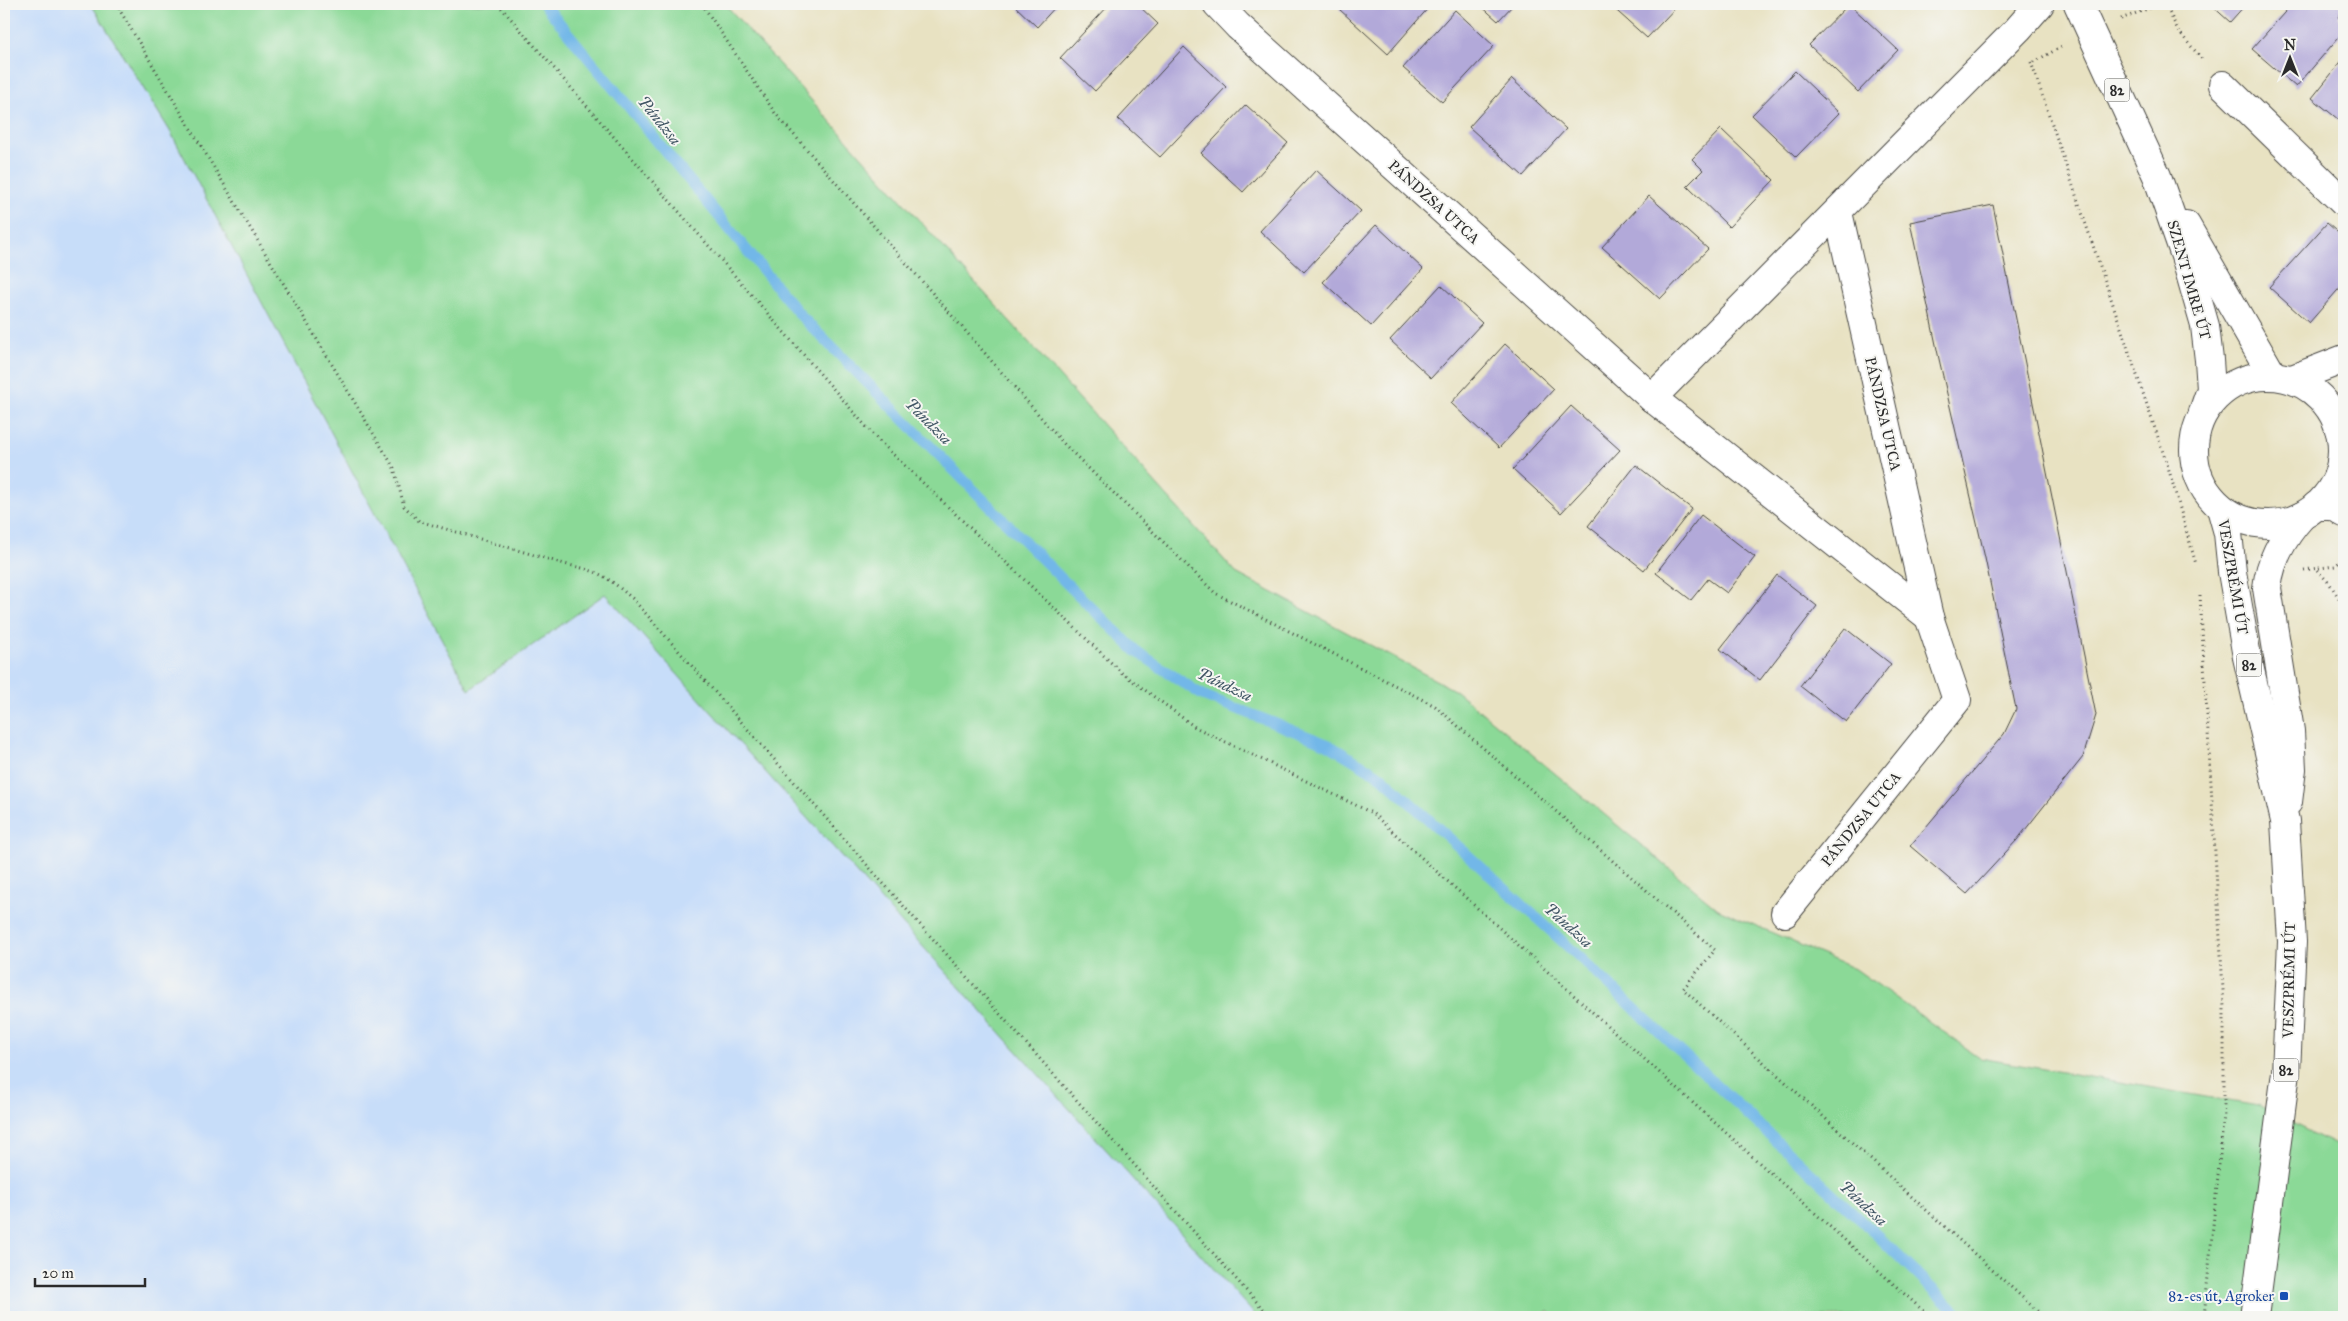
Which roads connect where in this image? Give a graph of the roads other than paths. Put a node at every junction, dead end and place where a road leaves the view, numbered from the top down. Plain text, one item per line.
1 (1217, 4) edge
2 (2040, 4) edge
3 (2078, 4) edge
4 (2223, 85) road end
5 (2157, 176) junction
6 (2344, 203) edge
7 (1838, 212) junction
8 (2344, 359) edge
9 (2282, 378) junction
10 (1652, 398) junction
11 (2203, 414) junction
12 (2342, 426) edge
13 (2343, 463) edge
14 (2222, 508) junction
15 (2309, 511) junction
16 (2344, 513) edge
17 (1929, 617) junction
18 (2285, 821) junction
19 (1785, 913) dead end
20 (2254, 1317) edge

1 - 10 street, PÁNDZSA UTCA
2 - 7 street
3 - 5 street, SZENT IMRE ÚT / 82
4 - 6 street
5 - 9 street, SZENT IMRE ÚT / 82
5 - 11 street, SZENT IMRE ÚT / 82
7 - 10 street
7 - 17 street, PÁNDZSA UTCA
8 - 9 street
9 - 11 street, 82
9 - 12 street, 82
10 - 17 street, PÁNDZSA UTCA
11 - 14 street, 82
12 - 13 street, 82
13 - 15 street, 82
14 - 15 street, 82
14 - 18 street, VESZPRÉMI ÚT / 82
15 - 16 street
15 - 18 street, VESZPRÉMI ÚT / 82
17 - 19 street, PÁNDZSA UTCA
18 - 20 street, VESZPRÉMI ÚT / 82

